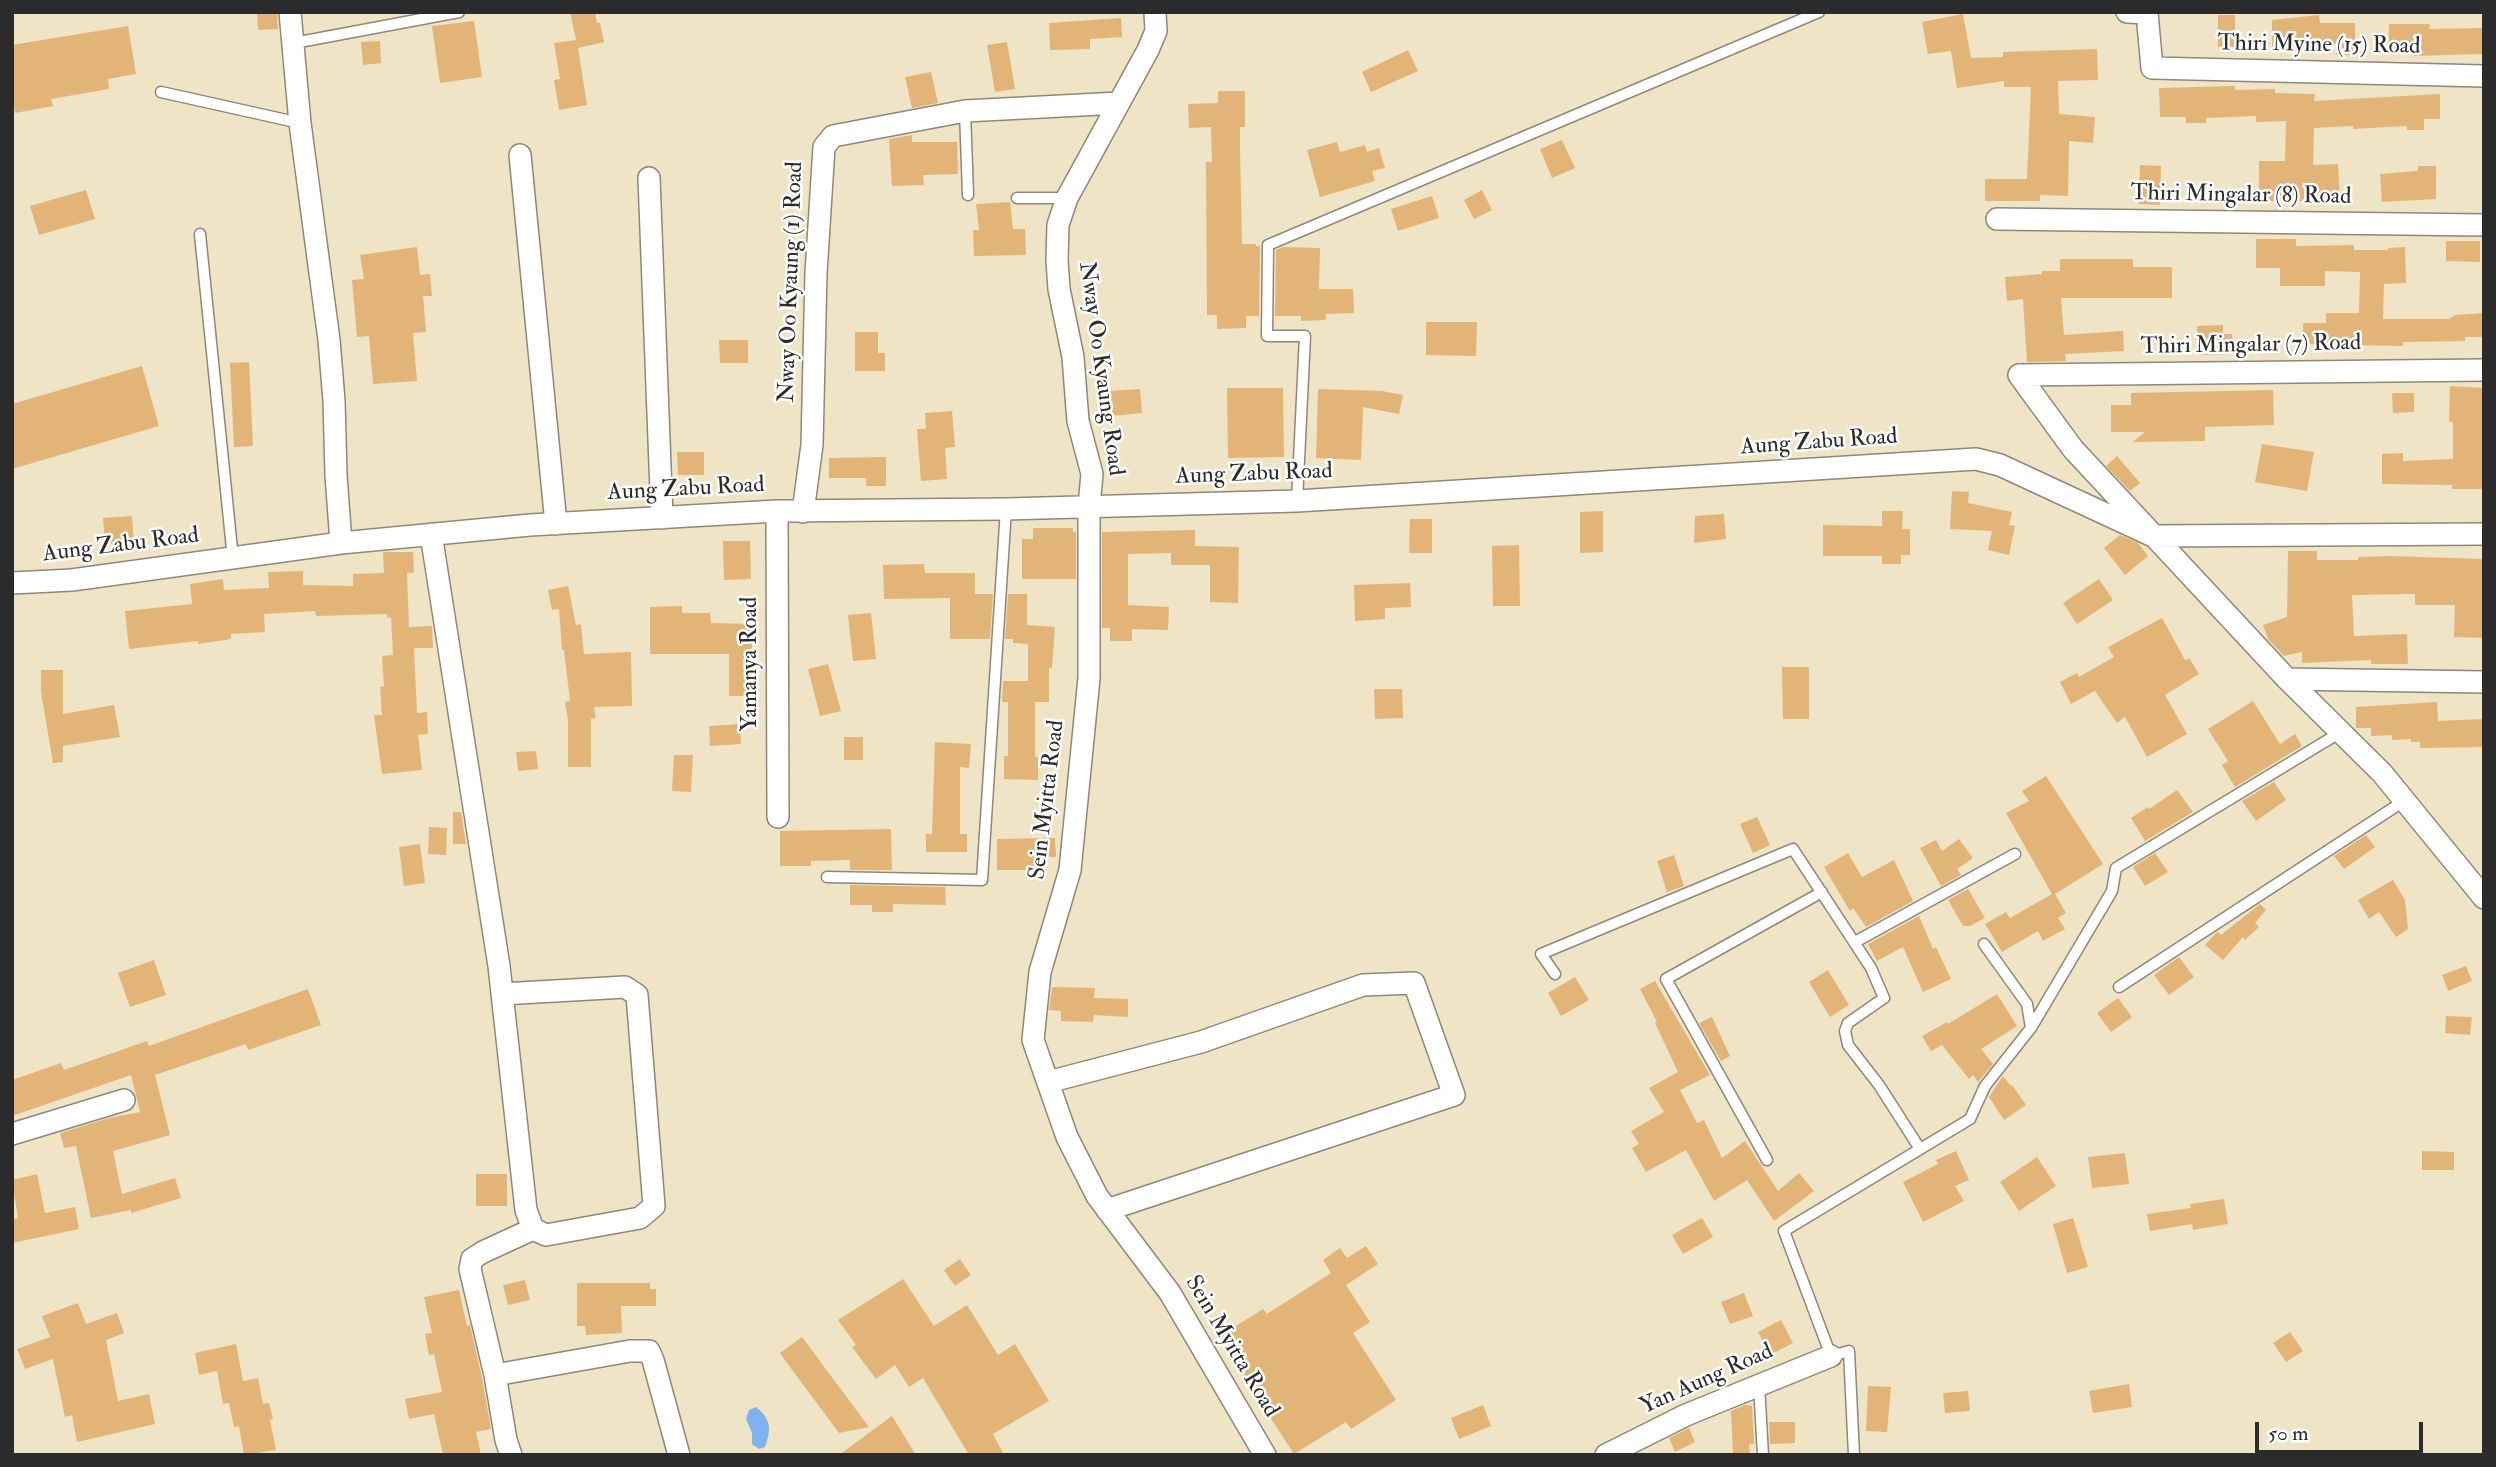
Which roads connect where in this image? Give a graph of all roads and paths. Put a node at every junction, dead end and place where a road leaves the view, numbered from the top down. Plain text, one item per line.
1 (290, 12) edge
2 (459, 12) edge
3 (1155, 12) edge
4 (1819, 12) edge
5 (2127, 12) edge
6 (294, 43) junction
7 (2484, 76) edge
8 (161, 92) dead end
9 (1119, 103) junction
10 (965, 111) junction
11 (300, 123) junction
12 (520, 155) dead end
13 (649, 178) dead end
14 (968, 195) dead end
15 (1017, 198) dead end
16 (1067, 198) junction
17 (1997, 219) dead end
18 (2484, 225) edge
19 (200, 234) dead end
20 (2484, 370) edge
21 (1297, 501) junction
22 (1089, 506) junction
23 (1006, 509) junction
24 (776, 511) junction
25 (803, 512) junction
26 (662, 518) junction
27 (556, 524) junction
28 (431, 534) junction
29 (2484, 534) edge
30 (2153, 536) junction
31 (341, 543) junction
32 (233, 559) junction
33 (12, 583) edge
34 (2287, 679) junction
35 (2484, 682) edge
36 (2341, 732) junction
37 (2404, 801) junction
38 (778, 817) dead end
39 (2015, 854) dead end
40 (827, 877) dead end
41 (1822, 892) junction
42 (2484, 898) edge
43 (1855, 942) junction
44 (1984, 944) dead end
45 (1555, 974) dead end
46 (2119, 987) dead end
47 (502, 994) junction
48 (2031, 1028) junction
49 (1048, 1082) junction
50 (124, 1100) dead end
51 (12, 1134) edge
52 (1920, 1149) junction
53 (1766, 1160) dead end
54 (1107, 1210) junction
55 (533, 1229) junction
56 (1830, 1356) junction
57 (495, 1375) junction
58 (1759, 1385) junction
59 (510, 1455) edge
60 (679, 1455) edge
61 (1265, 1455) edge
62 (1606, 1455) edge
63 (1763, 1455) edge
64 (1854, 1455) edge

1 - 6 street
2 - 6 lane
3 - 9 street, Nway Oo Kyaung Road
4 - 21 lane
5 - 7 street
6 - 11 street
8 - 11 lane
9 - 10 street, Nway Oo Kyaung (1) Road
9 - 16 street, Nway Oo Kyaung Road
10 - 14 lane
10 - 25 street, Nway Oo Kyaung (1) Road
11 - 31 street
12 - 27 street
13 - 26 street
15 - 16 lane
16 - 22 street, Nway Oo Kyaung Road
17 - 18 street, Thiri Mingalar (8) Road
19 - 32 lane
20 - 30 street
21 - 22 street, Aung Zabu Road
21 - 30 street, Aung Zabu Road
22 - 23 street, Aung Zabu Road
22 - 49 street, Sein Myitta Road
23 - 25 street, Aung Zabu Road
23 - 40 lane
24 - 25 street, Aung Zabu Road
24 - 26 street, Aung Zabu Road
24 - 38 street, Yamanya Road
26 - 27 street, Aung Zabu Road
27 - 28 street, Aung Zabu Road
28 - 31 street, Aung Zabu Road
28 - 47 street
29 - 30 street, Aung Zabu Road
30 - 34 street
31 - 32 street, Aung Zabu Road
32 - 33 street, Aung Zabu Road
34 - 35 street
34 - 36 street
36 - 37 street
36 - 48 lane
37 - 42 street
37 - 46 lane
39 - 43 lane
41 - 43 lane
41 - 45 lane
41 - 53 lane
43 - 52 lane
44 - 48 lane
47 - 55 street
47 - 55 street
48 - 52 lane
49 - 54 street, Sein Myitta Road
49 - 54 street
50 - 51 street
52 - 56 lane
54 - 61 street, Sein Myitta Road
55 - 57 street
56 - 58 street, Yan Aung Road
56 - 64 lane
57 - 59 street
57 - 60 street
58 - 62 street, Yan Aung Road
58 - 63 lane

